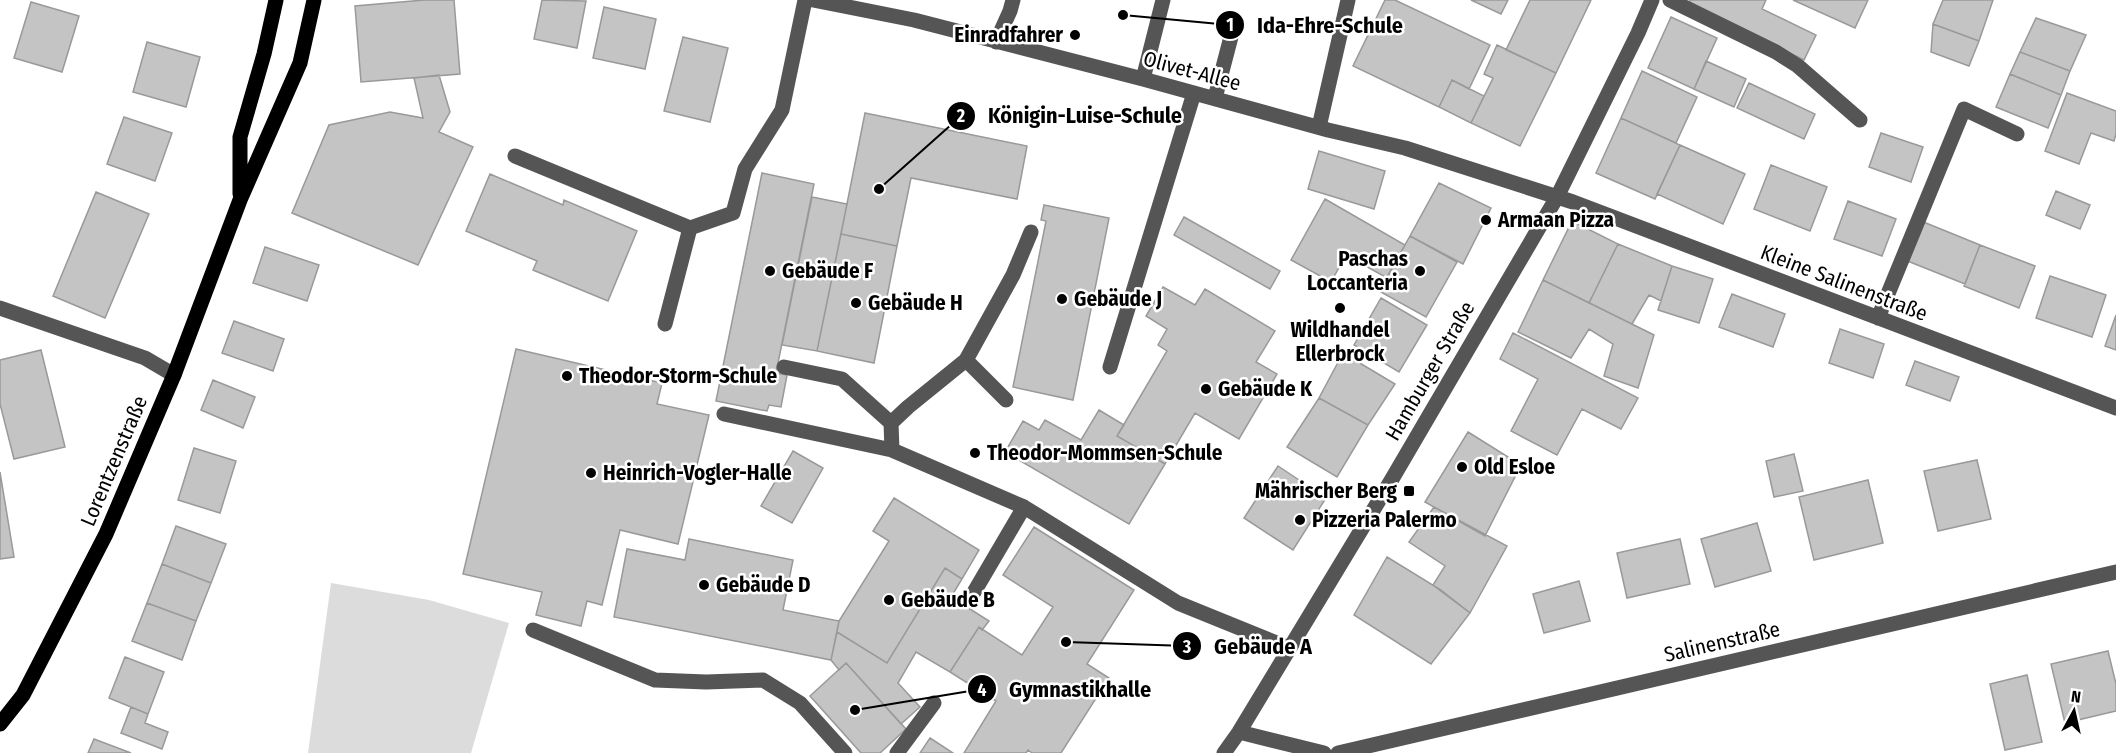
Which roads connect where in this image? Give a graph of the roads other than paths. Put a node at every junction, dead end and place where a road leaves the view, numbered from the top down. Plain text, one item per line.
1 (276, 0) edge
2 (314, 0) edge
3 (805, 0) edge
4 (813, 0) edge
5 (1013, 0) edge
6 (1163, 0) edge
7 (1348, 0) edge
8 (1652, 0) edge
9 (1670, 0) edge
10 (1232, 33) dead end
11 (996, 42) junction
12 (1143, 79) junction
13 (1194, 93) junction
14 (1215, 99) junction
15 (1860, 120) dead end
16 (1319, 127) junction
17 (2016, 134) dead end
18 (515, 156) dead end
19 (1557, 196) junction
20 (240, 200) junction
21 (690, 228) junction
22 (1031, 232) dead end
23 (0, 308) edge
24 (1878, 318) junction
25 (665, 324) dead end
26 (966, 360) junction
27 (784, 367) dead end
28 (1110, 367) dead end
29 (174, 375) junction
30 (1006, 400) dead end
31 (2116, 408) edge
32 (724, 414) dead end
33 (891, 423) junction
34 (892, 450) junction
35 (1024, 507) junction
36 (2116, 572) edge
37 (970, 599) dead end
38 (533, 630) dead end
39 (1289, 648) junction
40 (934, 703) dead end
41 (0, 724) edge
42 (1239, 732) junction
43 (845, 753) edge
44 (897, 753) edge
45 (1224, 753) edge
46 (1324, 753) edge
47 (1338, 753) edge

1 - 20 main road, Lorentzenstraße
2 - 20 main road, Lorentzenstraße
3 - 21 street
4 - 11 street, Olivet-Allee
5 - 11 street
6 - 12 street
7 - 16 street
8 - 19 street, Hamburger Straße
9 - 15 street
10 - 14 street
11 - 12 street, Olivet-Allee
12 - 13 street, Olivet-Allee
13 - 14 street, Olivet-Allee
13 - 28 street
14 - 16 street, Olivet-Allee
16 - 19 street, Olivet-Allee
17 - 24 street
18 - 21 street
19 - 24 street, Kleine Salinenstraße
19 - 39 street, Hamburger Straße
20 - 29 main road, Lorentzenstraße
21 - 25 street
22 - 26 street
23 - 29 street
24 - 31 street, Kleine Salinenstraße
26 - 30 street
26 - 33 street
27 - 33 street
29 - 41 main road, Lorentzenstraße
32 - 34 street
33 - 34 street
34 - 35 street
35 - 37 street
35 - 39 street
36 - 47 street, Salinenstraße
38 - 43 street
39 - 42 street, Hamburger Straße
40 - 44 street
42 - 45 street, Hamburger Straße
42 - 46 street

